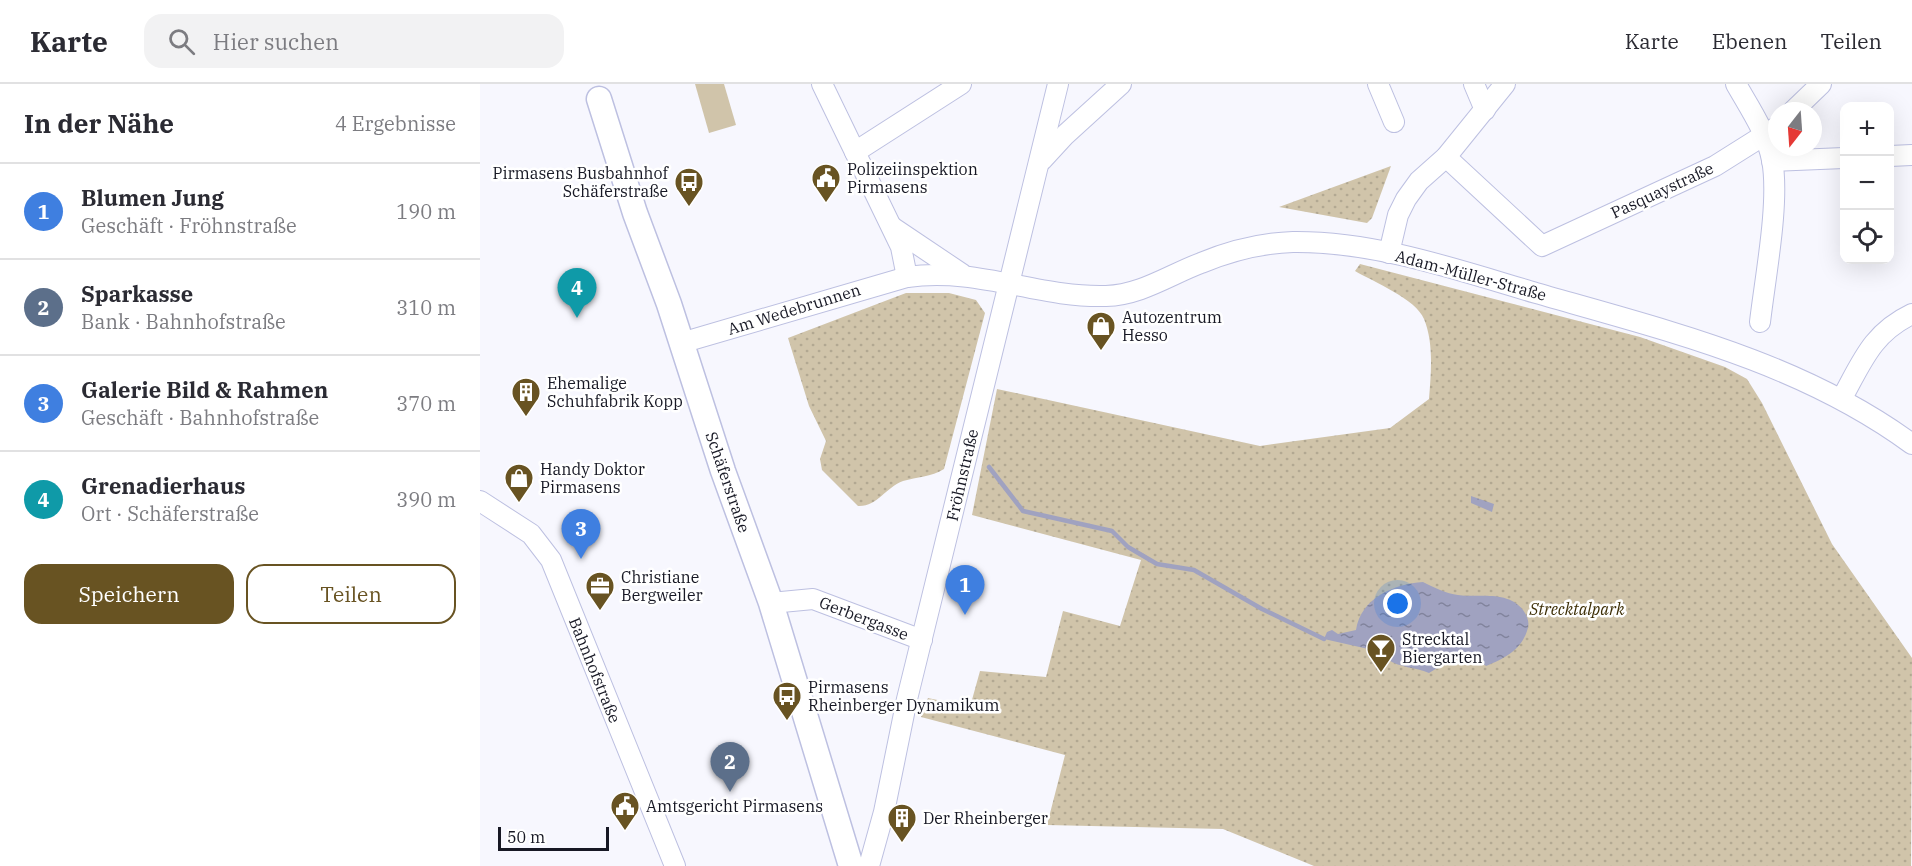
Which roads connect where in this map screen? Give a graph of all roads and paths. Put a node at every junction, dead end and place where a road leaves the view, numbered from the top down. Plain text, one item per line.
1 (822, 84) edge
2 (961, 84) edge
3 (1058, 84) edge
4 (1120, 84) edge
5 (1378, 84) edge
6 (1474, 84) edge
7 (1505, 84) edge
8 (1736, 84) edge
9 (1821, 84) edge
10 (599, 99) dead end
11 (1802, 102) edge
12 (1485, 110) junction
13 (1394, 122) dead end
14 (1768, 128) edge
15 (1768, 134) edge
16 (855, 152) junction
17 (1912, 155) edge
18 (1772, 156) edge
19 (1894, 156) edge
20 (1446, 158) junction
21 (1840, 158) edge
22 (1772, 161) junction
23 (1040, 162) junction
24 (889, 225) junction
25 (1389, 253) junction
26 (962, 274) junction
27 (907, 277) junction
28 (1009, 282) junction
29 (1912, 314) edge
30 (1760, 322) dead end
31 (681, 343) junction
32 (1842, 398) junction
33 (1912, 444) edge
34 (480, 501) edge
35 (771, 603) junction
36 (922, 640) junction
37 (848, 863) edge
38 (675, 866) edge
39 (869, 866) edge

1 - 16 street
2 - 16 street
3 - 23 street, Fröhnstraße
4 - 23 street
5 - 13 street
6 - 12 street
7 - 12 street
8 - 14 street
9 - 11 street
10 - 31 main road, Schäferstraße
12 - 20 street
15 - 20 street, Pasquaystraße
16 - 24 street
17 - 19 street
18 - 22 street
20 - 25 street
21 - 22 street
22 - 30 street
23 - 28 street, Fröhnstraße
24 - 26 street
24 - 27 street
25 - 28 street, Adam-Müller-Straße
25 - 32 street, Adam-Müller-Straße
26 - 27 street, Am Wedebrunnen
26 - 28 street, Adam-Müller-Straße
27 - 31 street, Am Wedebrunnen
28 - 36 street, Fröhnstraße
29 - 32 street
31 - 35 main road, Schäferstraße
32 - 33 street, Adam-Müller-Straße
34 - 38 street, Bahnhofstraße
35 - 36 street, Gerbergasse
35 - 37 main road, Schäferstraße
36 - 39 street, Fröhnstraße

